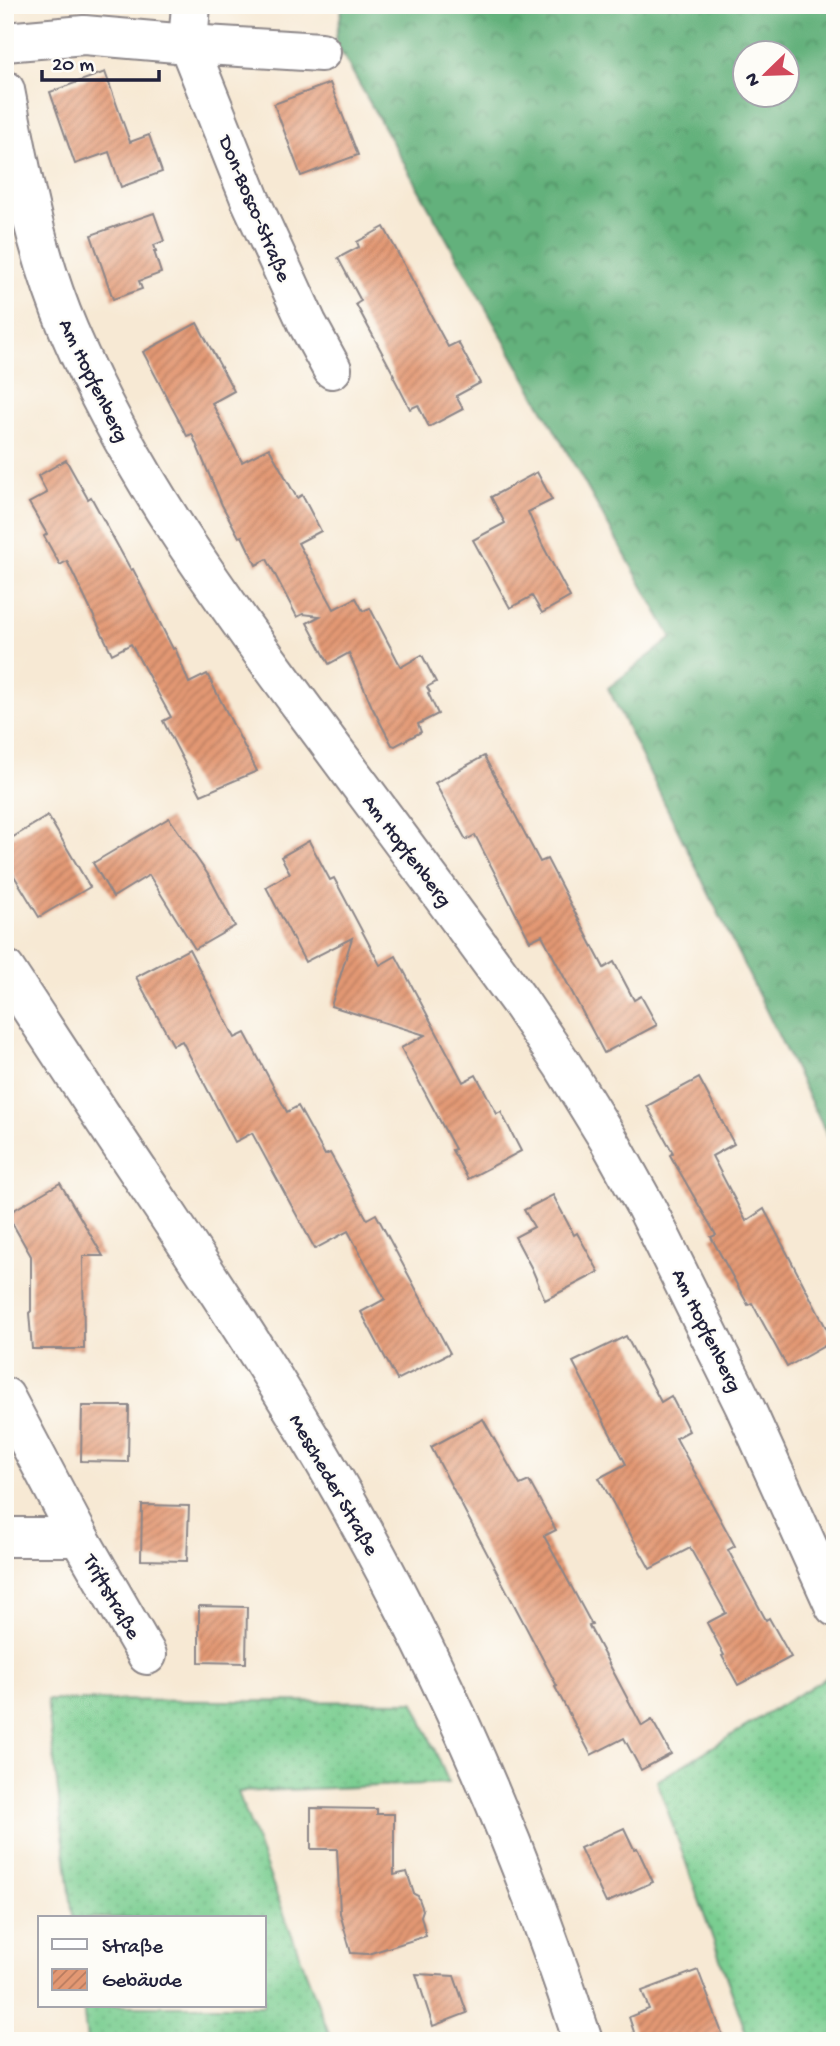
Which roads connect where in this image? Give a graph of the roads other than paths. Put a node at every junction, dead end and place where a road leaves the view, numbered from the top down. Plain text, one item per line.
1 (191, 5) edge
2 (5, 41) edge
3 (188, 44) junction
4 (321, 52) dead end
5 (5, 90) edge
6 (332, 369) dead end
7 (5, 969) edge
8 (5, 1397) edge
9 (5, 1537) edge
10 (79, 1537) junction
11 (835, 1607) edge
12 (147, 1655) dead end
13 (583, 2041) edge

1 - 3 street
2 - 3 street
3 - 4 street
3 - 6 street, Don-Bosco-Straße
5 - 11 street, Am Hopfenberg
7 - 13 street, Mescheder Straße
8 - 10 street, Triftstraße
9 - 10 street, Triftstraße
10 - 12 street, Triftstraße

